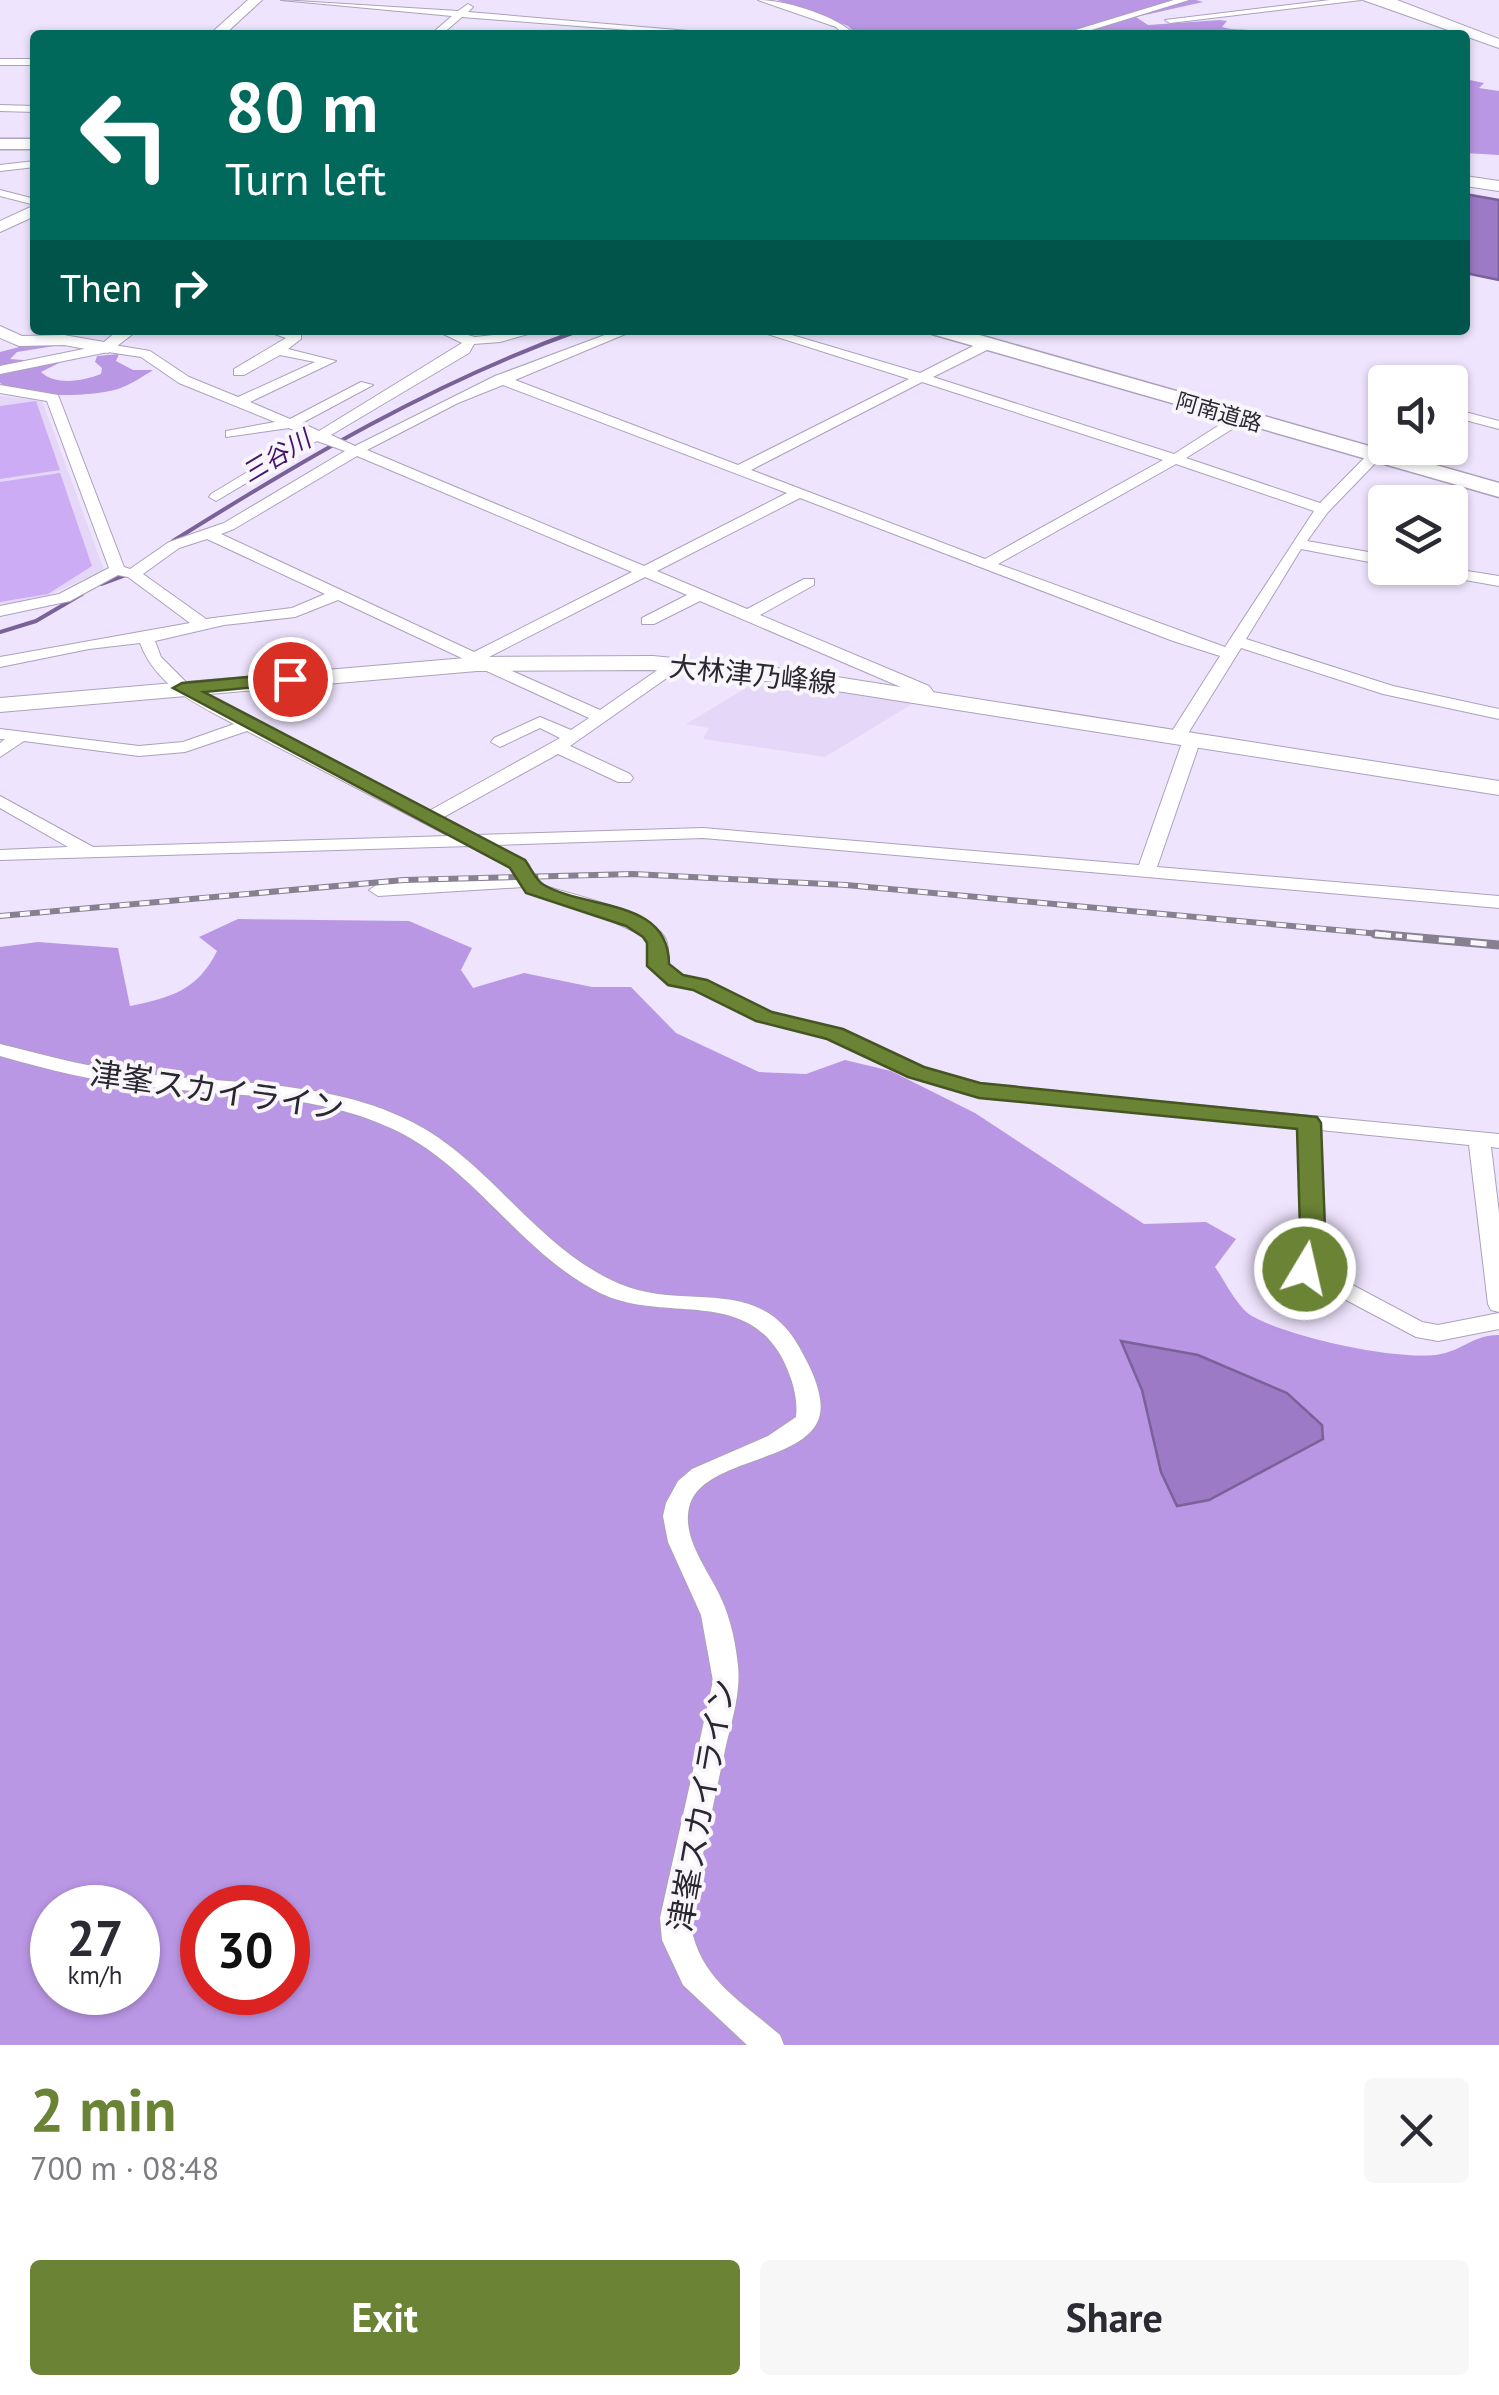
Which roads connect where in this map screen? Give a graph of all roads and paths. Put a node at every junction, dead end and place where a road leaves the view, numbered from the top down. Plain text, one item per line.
1 (256, 0) edge
2 (286, 0) edge
3 (475, 0) edge
4 (764, 0) edge
5 (1184, 0) edge
6 (1261, 0) edge
7 (1356, 0) edge
8 (1368, 0) edge
9 (1410, 0) edge
10 (1392, 3) junction
11 (1274, 11) junction
12 (463, 12) junction
13 (1170, 20) dead end
14 (222, 30) edge
15 (441, 30) edge
16 (672, 30) edge
17 (845, 30) edge
18 (1081, 30) edge
19 (1462, 30) edge
20 (1470, 33) edge
21 (1499, 44) edge
22 (0, 62) edge
23 (30, 62) edge
24 (0, 108) edge
25 (30, 108) edge
26 (0, 141) edge
27 (30, 141) edge
28 (30, 165) edge
29 (0, 168) edge
30 (1470, 182) edge
31 (1499, 186) edge
32 (0, 193) edge
33 (30, 201) edge
34 (30, 213) edge
35 (0, 230) edge
36 (0, 332) edge
37 (123, 335) edge
38 (291, 335) edge
39 (456, 335) edge
40 (503, 335) edge
41 (616, 335) edge
42 (778, 335) edge
43 (957, 335) edge
44 (985, 335) edge
45 (470, 340) junction
46 (988, 344) junction
47 (108, 348) junction
48 (278, 351) junction
49 (0, 370) edge
50 (500, 379) junction
51 (925, 379) junction
52 (280, 383) junction
53 (366, 385) dead end
54 (0, 389) edge
55 (241, 401) junction
56 (1468, 416) edge
57 (1240, 418) junction
58 (290, 424) junction
59 (1499, 424) edge
60 (231, 434) dead end
61 (331, 442) junction
62 (1368, 447) edge
63 (1368, 447) edge
64 (1176, 460) junction
65 (1368, 462) edge
66 (1425, 465) edge
67 (1440, 465) edge
68 (739, 470) junction
69 (1499, 480) edge
70 (1499, 490) edge
71 (799, 493) junction
72 (216, 496) dead end
73 (1323, 508) junction
74 (209, 534) junction
75 (1297, 544) junction
76 (1368, 557) edge
77 (987, 564) junction
78 (643, 571) junction
79 (126, 573) junction
80 (1468, 576) edge
81 (1499, 581) edge
82 (809, 582) dead end
83 (337, 595) junction
84 (700, 595) junction
85 (0, 611) edge
86 (748, 615) junction
87 (648, 622) dead end
88 (202, 624) junction
89 (146, 638) junction
90 (1234, 648) junction
91 (0, 662) edge
92 (478, 662) junction
93 (675, 665) junction
94 (182, 688) junction
95 (929, 697) junction
96 (0, 705) edge
97 (1499, 714) edge
98 (603, 718) junction
99 (248, 725) junction
100 (0, 734) edge
101 (20, 735) junction
102 (1185, 738) junction
103 (500, 742) dead end
104 (566, 742) junction
105 (0, 752) edge
106 (624, 778) dead end
107 (1499, 788) edge
108 (0, 801) edge
109 (429, 818) junction
110 (470, 840) junction
111 (88, 852) junction
112 (0, 855) edge
113 (1146, 870) junction
114 (526, 880) junction
115 (378, 890) dead end
116 (1499, 902) edge
117 (0, 1050) edge
118 (1309, 1123) junction
119 (1489, 1140) edge
120 (1499, 1304) edge
121 (1499, 1321) edge
122 (769, 2045) edge

1 - 14 main road
2 - 12 street
3 - 12 street
4 - 17 street
5 - 18 street
6 - 11 street
7 - 11 street
8 - 10 main road
9 - 10 street
10 - 19 main road
11 - 13 street
12 - 15 street
12 - 16 street
20 - 21 main road
22 - 23 street
24 - 25 street
26 - 27 highway
28 - 29 street
30 - 31 main road
32 - 33 street
34 - 35 main road
36 - 47 main road
37 - 47 main road
38 - 48 street
39 - 45 street
40 - 45 street
41 - 50 street
42 - 51 street
43 - 46 highway, 阿南道路
44 - 62 highway, 阿南道路
45 - 61 street
46 - 51 street
46 - 57 highway, 阿南道路
47 - 49 street
47 - 55 street
48 - 52 street
48 - 52 street
50 - 61 street
50 - 68 street
51 - 64 street
51 - 68 street
52 - 55 street
53 - 58 street
54 - 79 street
55 - 58 street
56 - 59 street
57 - 63 highway, 阿南道路
57 - 64 street
58 - 60 street
58 - 61 street
61 - 72 street
61 - 74 street
61 - 78 street
64 - 73 street
64 - 77 street
65 - 73 street
66 - 70 highway, 阿南道路
67 - 69 highway, 阿南道路
68 - 71 street
71 - 77 street
71 - 78 street
73 - 75 street
74 - 79 street
74 - 83 street
75 - 76 street
75 - 90 street
77 - 90 street
78 - 84 street
78 - 92 street
79 - 85 street
79 - 88 street
80 - 81 street
82 - 86 street
83 - 88 street
83 - 92 street
84 - 86 street
84 - 87 street
86 - 95 street
88 - 89 street
89 - 91 street
89 - 94 street
90 - 97 street
90 - 102 street
92 - 93 main road, 大林津乃峰線
92 - 94 main road, 大林津乃峰線
92 - 98 street
93 - 95 main road, 大林津乃峰線
93 - 98 street
94 - 96 main road, 大林津乃峰線
94 - 99 street
95 - 102 main road, 大林津乃峰線
98 - 104 street
99 - 101 street
99 - 109 street
100 - 101 street
101 - 105 street
102 - 107 main road, 大林津乃峰線
102 - 113 street
103 - 104 street
104 - 106 street
104 - 109 street
108 - 111 street
109 - 110 street
110 - 111 street
110 - 113 street
110 - 114 street
111 - 112 street
113 - 116 street
114 - 115 street
114 - 118 street
117 - 122 street, 津峯スカイライン
118 - 119 street
118 - 121 street
119 - 120 street

